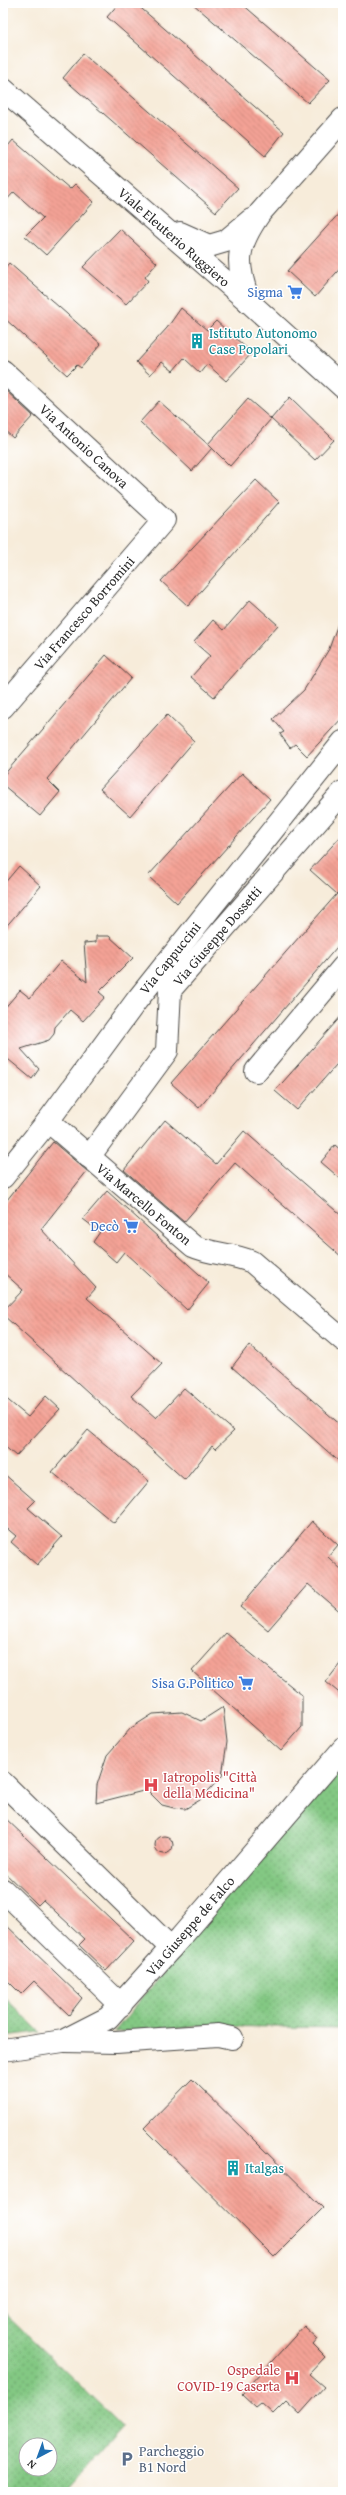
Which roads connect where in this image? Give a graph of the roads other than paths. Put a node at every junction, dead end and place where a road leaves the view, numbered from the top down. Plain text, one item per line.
1 (4, 93) edge
2 (343, 119) edge
3 (260, 213) junction
4 (159, 224) junction
5 (249, 302) junction
6 (3, 371) edge
7 (343, 388) edge
8 (164, 520) joint
9 (3, 707) edge
10 (343, 742) edge
11 (343, 792) edge
12 (343, 967) edge
13 (256, 1071) dead end
14 (48, 1121) junction
15 (89, 1157) junction
16 (3, 1178) edge
17 (343, 1340) edge
18 (343, 1749) edge
19 (3, 1783) edge
20 (3, 1890) edge
21 (171, 1948) junction
22 (121, 2005) junction
23 (232, 2038) dead end
24 (63, 2041) junction
25 (3, 2050) edge

1 - 4 street, Viale Eleuterio Ruggiero
2 - 3 street
3 - 4 street
3 - 5 street
4 - 5 street, Viale Eleuterio Ruggiero
5 - 7 street, Viale Eleuterio Ruggiero
6 - 8 street, Via Antonio Canova
8 - 9 street, Via Francesco Borromini
10 - 14 street, Via Cappuccini
11 - 15 street, Via Giuseppe Dossetti
12 - 13 street
14 - 15 street, Via Marcello Fonton
14 - 16 street, Via Cappuccini
15 - 17 street, Via Marcello Fonton
18 - 21 street, Via Giuseppe de Falco
19 - 21 street
20 - 22 street
21 - 22 street, Via Giuseppe de Falco
22 - 24 street, Via Giuseppe de Falco
23 - 24 street
24 - 25 street, Via Giuseppe de Falco

